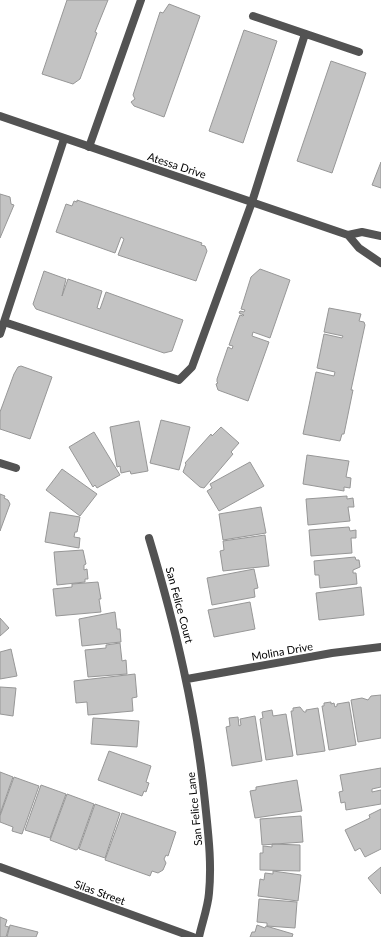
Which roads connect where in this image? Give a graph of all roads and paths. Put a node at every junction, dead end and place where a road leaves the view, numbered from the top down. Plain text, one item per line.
1 (141, 0) edge
2 (253, 16) dead end
3 (305, 34) junction
4 (359, 52) dead end
5 (0, 116) edge
6 (64, 139) junction
7 (89, 148) junction
8 (252, 202) junction
9 (348, 235) junction
10 (381, 236) edge
11 (381, 262) edge
12 (4, 322) junction
13 (0, 334) edge
14 (0, 463) edge
15 (16, 468) dead end
16 (149, 538) dead end
17 (381, 647) edge
18 (187, 680) junction
19 (0, 867) edge
20 (193, 937) edge
21 (199, 937) edge

1 - 7 street
2 - 3 street
3 - 4 street
3 - 8 street
5 - 6 street, Atessa Drive
6 - 7 street, Atessa Drive
6 - 12 street
7 - 8 street, Atessa Drive
8 - 9 street, Atessa Drive
8 - 12 street
9 - 10 street, Atessa Drive
9 - 11 street, Atessa Drive
12 - 13 street
14 - 15 street
16 - 18 street, San Felice Court
17 - 18 street, Molina Drive
18 - 21 street, San Felice Lane
19 - 20 street, Silas Street

